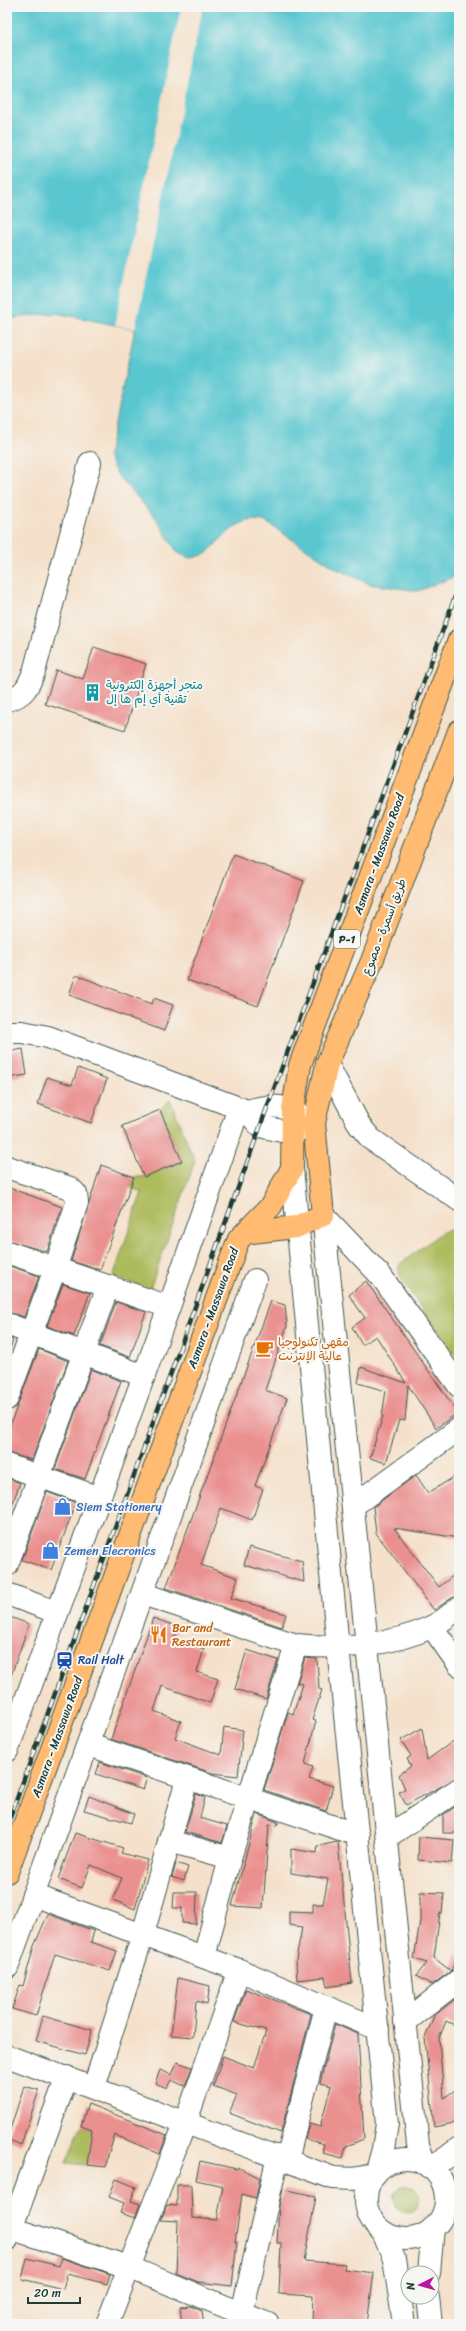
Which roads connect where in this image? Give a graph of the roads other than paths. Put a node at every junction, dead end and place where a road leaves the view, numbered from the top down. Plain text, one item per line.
1 (90, 462) dead end
2 (459, 640) edge
3 (7, 700) edge
4 (459, 731) edge
5 (343, 950) junction
6 (372, 961) junction
7 (7, 1032) edge
8 (327, 1064) junction
9 (243, 1109) junction
10 (292, 1109) junction
11 (314, 1123) junction
12 (291, 1133) junction
13 (7, 1167) edge
14 (292, 1168) junction
15 (459, 1200) edge
16 (323, 1215) junction
17 (296, 1228) junction
18 (245, 1233) junction
19 (7, 1252) edge
20 (55, 1269) junction
21 (255, 1280) dead end
22 (108, 1286) junction
23 (170, 1307) junction
24 (7, 1324) edge
25 (31, 1333) junction
26 (84, 1354) junction
27 (144, 1376) junction
28 (459, 1386) edge
29 (7, 1399) edge
30 (459, 1429) edge
31 (7, 1465) edge
32 (39, 1476) junction
33 (100, 1498) junction
34 (354, 1505) junction
35 (7, 1565) edge
36 (7, 1594) edge
37 (143, 1594) junction
38 (459, 1608) edge
39 (56, 1612) junction
40 (432, 1627) junction
41 (366, 1644) junction
42 (296, 1645) junction
43 (338, 1647) junction
44 (459, 1664) edge
45 (89, 1745) junction
46 (7, 1750) edge
47 (187, 1779) junction
48 (459, 1790) edge
49 (249, 1799) junction
50 (358, 1835) junction
51 (387, 1837) junction
52 (169, 1841) junction
53 (230, 1858) junction
54 (7, 1872) edge
55 (34, 1895) junction
56 (143, 1934) junction
57 (204, 1957) junction
58 (7, 1968) edge
59 (240, 1970) junction
60 (459, 1980) edge
61 (326, 2007) junction
62 (405, 2022) junction
63 (378, 2029) junction
64 (7, 2056) edge
65 (67, 2077) junction
66 (94, 2087) junction
67 (186, 2121) junction
68 (459, 2148) edge
69 (282, 2158) junction
70 (427, 2165) junction
71 (376, 2172) junction
72 (334, 2178) junction
73 (452, 2189) edge
74 (377, 2225) junction
75 (433, 2228) junction
76 (8, 2232) edge
77 (430, 2265) edge
78 (128, 2267) junction
79 (429, 2305) edge
80 (242, 2313) junction
81 (107, 2324) edge
82 (268, 2324) edge
83 (404, 2324) edge
84 (432, 2324) edge

1 - 3 street
2 - 5 highway, Asmara - Massawa Road / P-1
4 - 6 highway, طريق أسمرة - مصوع / P-1
5 - 6 highway
5 - 10 highway, Asmara - Massawa Road / P-1
6 - 8 highway, طريق أسمرة - مصوع / P-1
7 - 9 street
8 - 11 highway, طريق أسمرة - مصوع / P-1
8 - 15 street
9 - 10 street
9 - 12 street
9 - 23 street
10 - 11 street
10 - 12 highway, Asmara - Massawa Road / P-1
11 - 12 street
11 - 16 highway, طريق أسمرة - مصوع / P-1
12 - 14 highway, Asmara - Massawa Road / P-1
13 - 20 street
14 - 17 street
14 - 18 highway, Asmara - Massawa Road
16 - 17 highway
16 - 28 street
16 - 34 street
17 - 18 highway
17 - 43 street
18 - 54 highway, Asmara - Massawa Road
19 - 20 street
20 - 22 street
20 - 25 street
21 - 37 street
22 - 23 street
22 - 26 street
23 - 27 street
24 - 25 street
25 - 26 street
25 - 29 street
26 - 27 street
26 - 32 street
27 - 33 street
30 - 34 street
31 - 32 street
32 - 33 street
32 - 35 street
33 - 39 street
34 - 41 street
36 - 39 street
37 - 42 street
37 - 45 street
38 - 40 street
39 - 46 street
40 - 41 street
40 - 44 street
41 - 43 street
41 - 51 street
42 - 43 street
42 - 49 street
43 - 50 street
45 - 47 street
45 - 55 street
47 - 49 street
47 - 52 street
48 - 51 street
49 - 50 street
49 - 53 street
50 - 63 street
51 - 62 street
52 - 53 street
52 - 56 street
53 - 57 street
55 - 56 street
55 - 58 street
56 - 57 street
56 - 66 street
57 - 59 street
59 - 61 street
59 - 67 street
60 - 62 street
61 - 63 street
61 - 69 street
62 - 70 street
63 - 71 street
64 - 65 street
65 - 66 street
65 - 76 street
66 - 67 street
67 - 69 street
67 - 78 street
68 - 70 street
69 - 72 street
69 - 80 street
70 - 71 street
70 - 73 street
71 - 72 street
71 - 74 street
72 - 74 street
73 - 75 street
74 - 75 street
74 - 83 street
75 - 77 street
76 - 78 street
78 - 80 street
78 - 81 street
79 - 84 street
80 - 82 street

